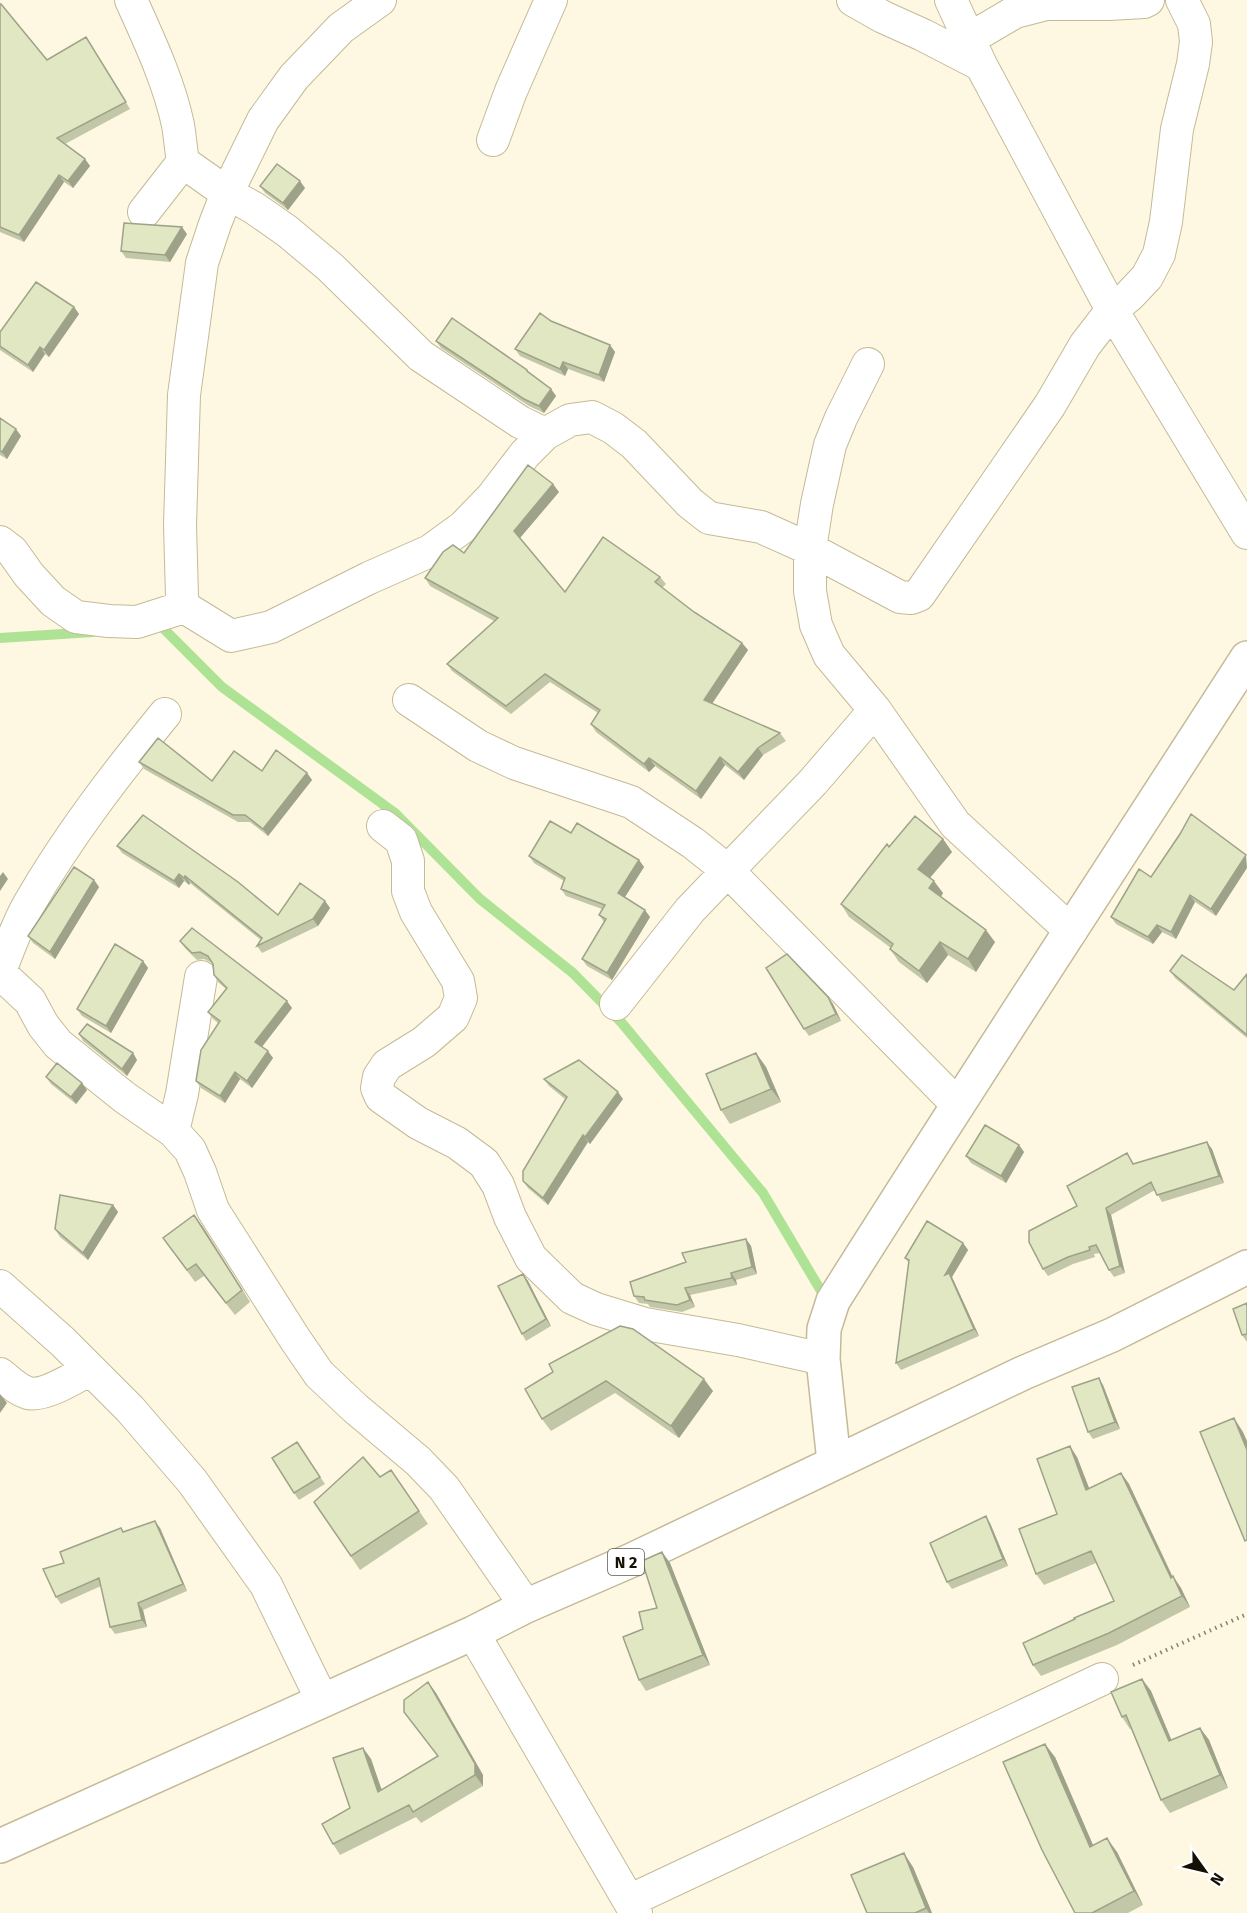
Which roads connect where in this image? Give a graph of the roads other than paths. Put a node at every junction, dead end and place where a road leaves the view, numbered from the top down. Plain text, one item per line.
1 (131, 0) edge
2 (380, 0) edge
3 (551, 0) edge
4 (853, 0) edge
5 (951, 0) edge
6 (1148, 0) edge
7 (1182, 0) edge
8 (975, 52) junction
9 (493, 140) dead end
10 (183, 162) junction
11 (227, 193) junction
12 (144, 212) dead end
13 (1112, 310) junction
14 (868, 364) dead end
15 (545, 434) junction
16 (1247, 533) edge
17 (0, 542) edge
18 (810, 549) junction
19 (184, 607) junction
20 (1247, 658) edge
21 (410, 700) dead end
22 (875, 710) junction
23 (165, 714) dead end
24 (383, 826) dead end
25 (726, 870) junction
26 (1071, 931) junction
27 (0, 972) edge
28 (201, 977) dead end
29 (616, 1004) dead end
30 (957, 1104) junction
31 (173, 1131) junction
32 (1247, 1267) edge
33 (0, 1286) edge
34 (823, 1359) junction
35 (90, 1369) junction
36 (0, 1374) edge
37 (834, 1462) junction
38 (526, 1606) junction
39 (473, 1633) junction
40 (1102, 1679) road end
41 (322, 1701) junction
42 (0, 1846) edge
43 (633, 1907) edge

1 - 10 street
2 - 11 street
3 - 9 street
4 - 8 street
5 - 8 street
6 - 8 street
7 - 13 street
8 - 13 street
10 - 11 street
10 - 12 street
11 - 15 street
11 - 19 street
13 - 16 street
13 - 18 street
14 - 18 street
15 - 18 street
15 - 19 street
17 - 19 street
18 - 22 street
20 - 26 main road
21 - 25 street
22 - 25 street
22 - 26 street
23 - 27 street
24 - 34 street
25 - 29 street
25 - 30 street
26 - 30 main road
27 - 31 street
28 - 31 street
30 - 34 main road
31 - 38 street
32 - 37 main road, N 2
33 - 35 street
34 - 37 main road
35 - 36 street
35 - 41 street
37 - 38 main road, N 2
38 - 39 main road, N 2
39 - 41 main road, N 2
39 - 43 street
40 - 43 street
41 - 42 main road, N 2

